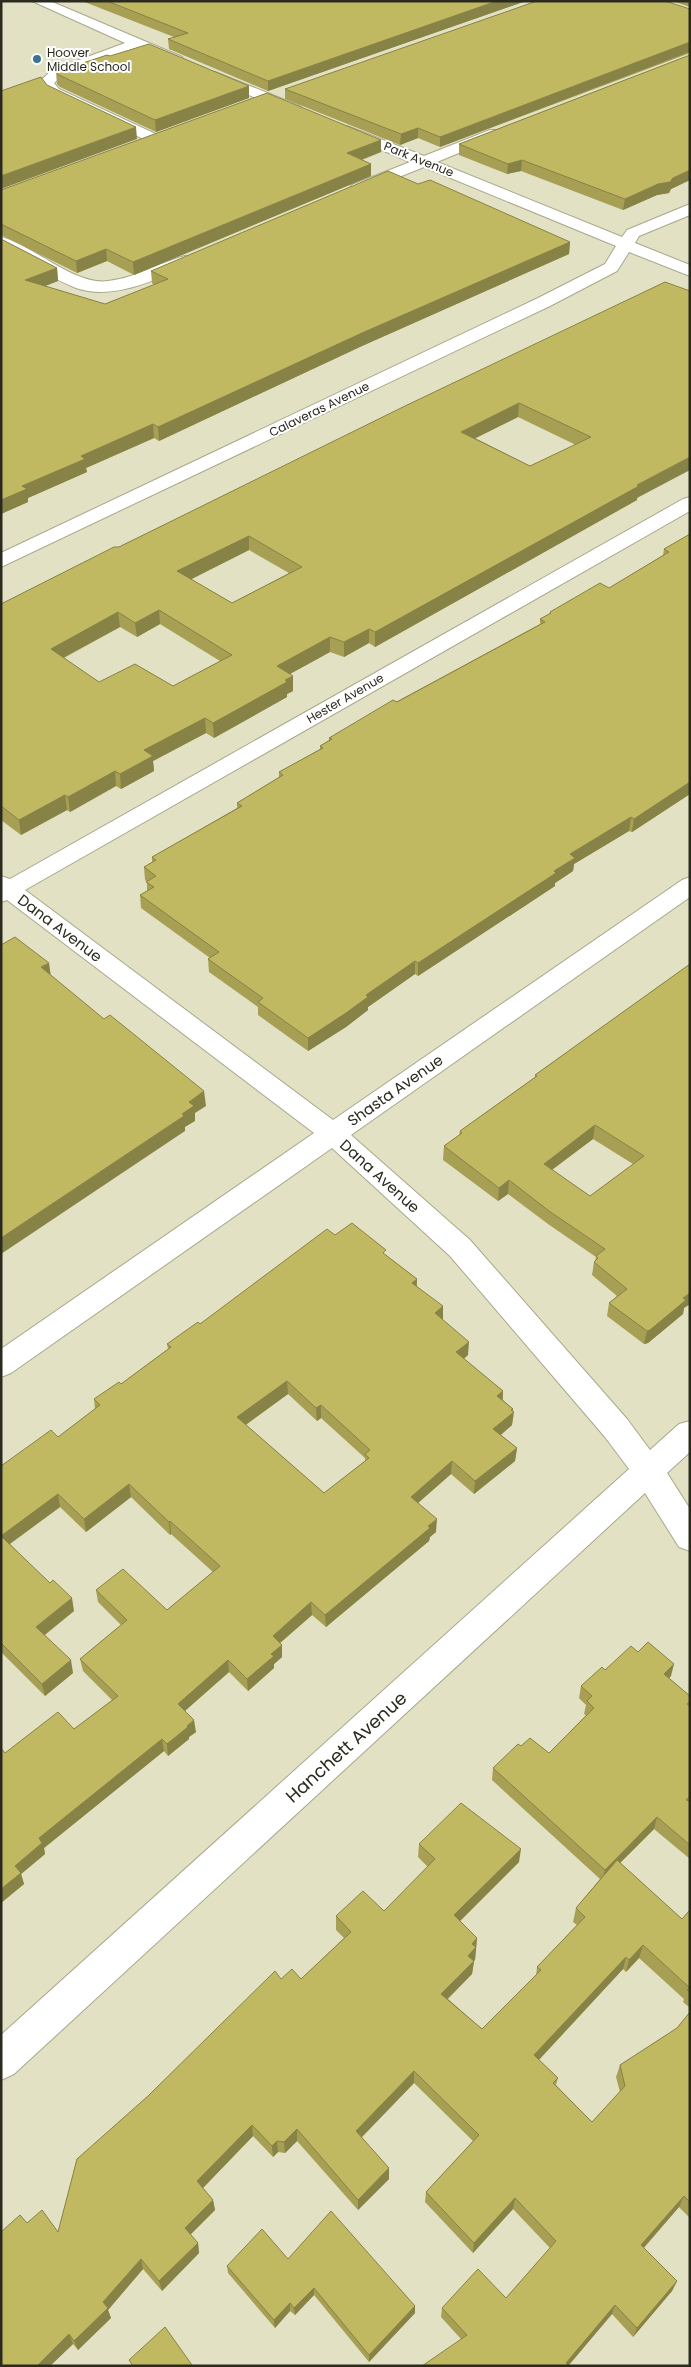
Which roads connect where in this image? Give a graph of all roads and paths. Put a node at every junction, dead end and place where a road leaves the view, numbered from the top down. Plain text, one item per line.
1 (38, 1) edge
2 (138, 43) junction
3 (188, 64) edge
4 (206, 72) edge
5 (289, 92) edge
6 (269, 98) junction
7 (248, 105) edge
8 (305, 113) edge
9 (332, 124) edge
10 (507, 128) edge
11 (172, 133) edge
12 (155, 139) junction
13 (137, 146) edge
14 (424, 161) junction
15 (341, 195) edge
16 (690, 209) edge
17 (1, 242) edge
18 (627, 245) junction
19 (199, 255) edge
20 (690, 271) edge
21 (690, 503) edge
22 (1, 561) edge
23 (690, 884) edge
24 (4, 889) edge
25 (333, 1134) junction
26 (1, 1365) edge
27 (690, 1433) edge
28 (649, 1472) junction
29 (690, 1537) edge
30 (1, 2061) edge

1 - 2 street
2 - 3 street
2 - 12 street
4 - 6 street
5 - 6 street
6 - 7 street
6 - 8 street
9 - 14 street, Park Avenue
10 - 14 street
11 - 12 street
12 - 13 street
14 - 15 street
14 - 18 street, Park Avenue
16 - 18 street, Calaveras Avenue
17 - 19 street
18 - 20 street, Park Avenue
18 - 22 street, Calaveras Avenue
21 - 24 street, Hester Avenue
23 - 25 street, Shasta Avenue
24 - 25 street, Dana Avenue
25 - 26 street, Shasta Avenue
25 - 28 street, Dana Avenue
27 - 28 street, Hanchett Avenue
28 - 29 street, Dana Avenue
28 - 30 street, Hanchett Avenue

